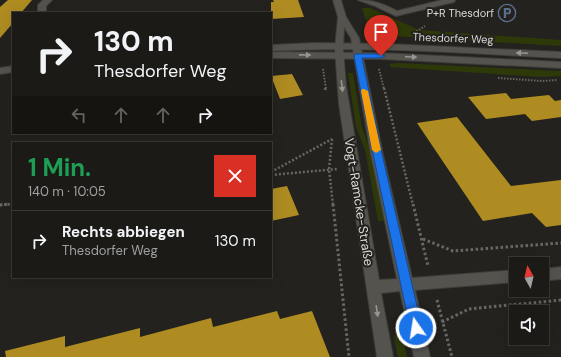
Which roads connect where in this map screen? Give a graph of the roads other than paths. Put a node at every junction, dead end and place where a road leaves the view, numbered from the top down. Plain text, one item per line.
1 (48, 0) edge
2 (337, 0) edge
3 (362, 0) edge
4 (451, 0) edge
5 (42, 12) edge
6 (342, 17) junction
7 (272, 48) edge
8 (339, 51) junction
9 (357, 51) junction
10 (272, 55) edge
11 (561, 55) edge
12 (561, 64) edge
13 (12, 69) edge
14 (0, 71) edge
15 (561, 273) edge
16 (549, 274) edge
17 (509, 276) edge
18 (406, 285) junction
19 (373, 287) junction
20 (385, 357) edge
21 (422, 357) edge

1 - 5 street
2 - 6 street
3 - 4 street
6 - 8 street, Vogt-Ramcke-Straße
6 - 9 street, Vogt-Ramcke-Straße
7 - 8 street, Thesdorfer Weg
8 - 9 street, Thesdorfer Weg
10 -> 8 street, Thesdorfer Weg
8 -> 19 street, Vogt-Ramcke-Straße
11 -> 9 street, Thesdorfer Weg
9 -> 12 street, Thesdorfer Weg
9 - 18 street, Vogt-Ramcke-Straße
13 - 14 street
15 - 16 street
17 - 18 street
18 - 19 street
18 - 21 street, Vogt-Ramcke-Straße
19 -> 20 street, Vogt-Ramcke-Straße

